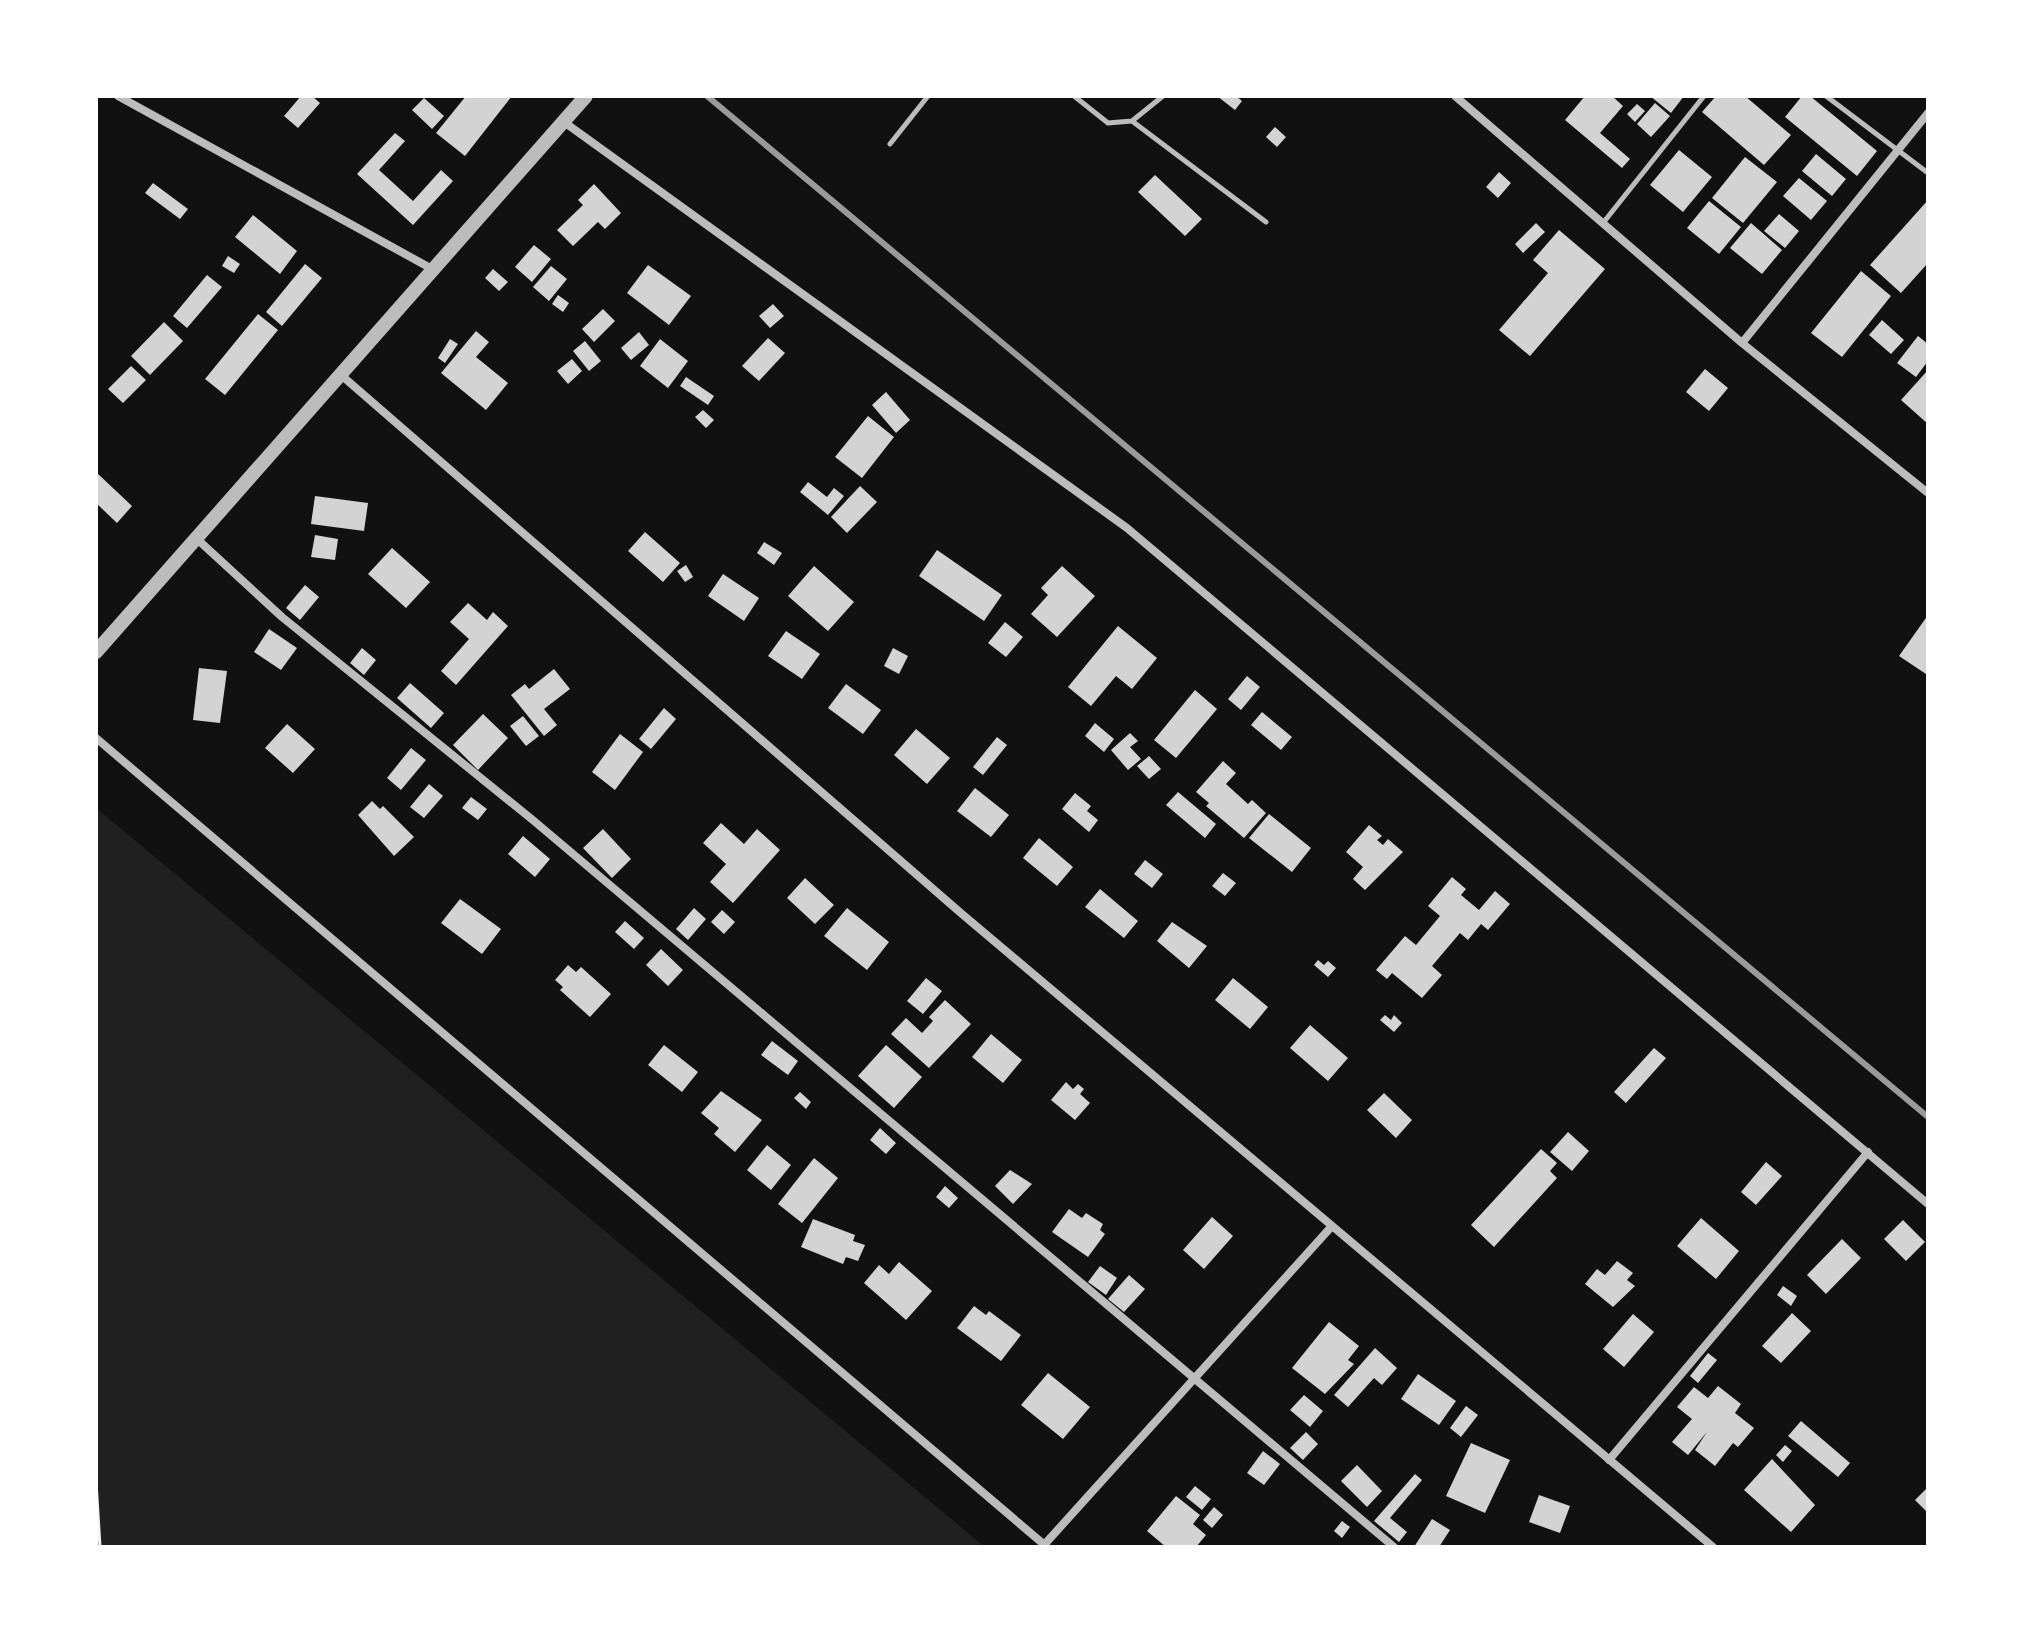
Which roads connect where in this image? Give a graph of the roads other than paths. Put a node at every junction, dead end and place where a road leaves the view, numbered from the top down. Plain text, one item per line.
1 (118, 96) edge
2 (586, 96) edge
3 (928, 96) edge
4 (1074, 96) edge
5 (1163, 96) edge
6 (1455, 96) edge
7 (1704, 96) edge
8 (1826, 96) edge
9 (1928, 113) edge
10 (1132, 121) junction
11 (564, 122) junction
12 (890, 144) dead end
13 (1899, 148) junction
14 (1928, 173) edge
15 (1266, 222) dead end
16 (1603, 223) junction
17 (434, 270) junction
18 (1742, 343) junction
19 (341, 375) junction
20 (1928, 493) edge
21 (197, 539) junction
22 (96, 652) edge
23 (96, 738) edge
24 (1868, 1152) junction
25 (1928, 1204) edge
26 (1332, 1226) junction
27 (1195, 1376) junction
28 (1609, 1460) junction
29 (1046, 1546) edge
30 (1394, 1547) edge
31 (1713, 1547) edge

1 - 17 street
2 - 11 street
3 - 12 lane
4 - 10 lane
5 - 10 lane
6 - 16 street
7 - 16 lane
8 - 13 lane
9 - 13 street
10 - 15 lane
11 - 17 street
11 - 24 street
13 - 14 lane
13 - 18 street
16 - 18 street
17 - 19 street
18 - 20 street
19 - 21 street
19 - 26 street
21 - 22 street
21 - 27 street
23 - 29 street
24 - 25 street
24 - 28 street
26 - 27 street
26 - 28 street
27 - 29 street
27 - 30 street
28 - 31 street

